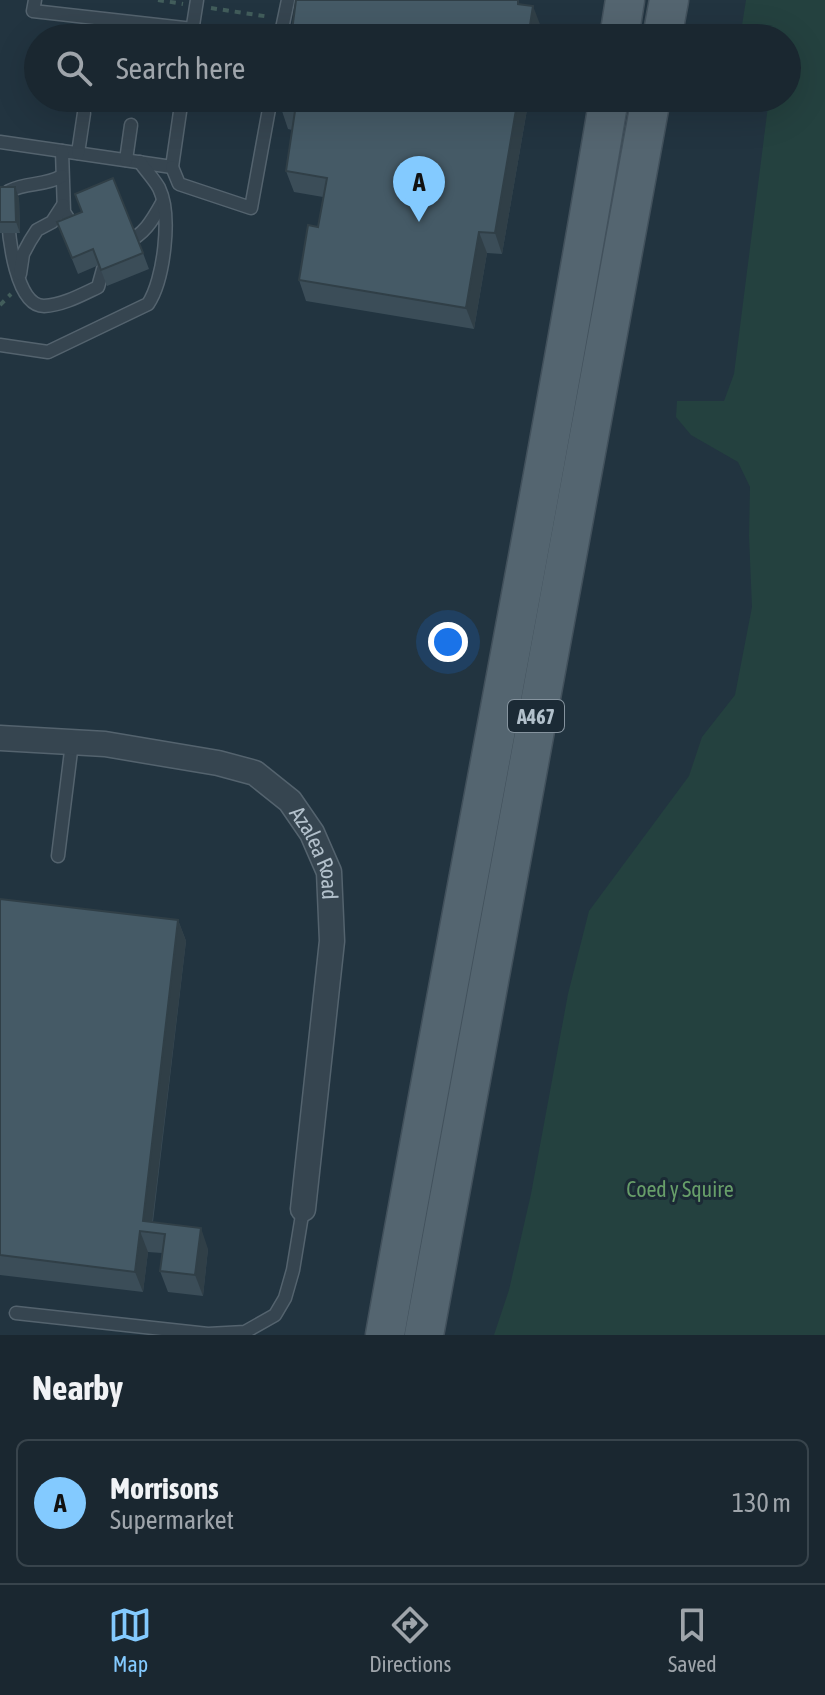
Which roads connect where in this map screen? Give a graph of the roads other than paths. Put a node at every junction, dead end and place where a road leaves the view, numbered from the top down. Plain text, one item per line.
1 (35, 0) edge
2 (288, 0) edge
3 (625, 0) edge
4 (669, 0) edge
5 (196, 3) edge
6 (127, 24) edge
7 (193, 24) edge
8 (283, 24) edge
9 (621, 24) edge
10 (665, 24) edge
11 (180, 112) edge
12 (268, 112) edge
13 (607, 112) edge
14 (648, 112) edge
15 (84, 113) dead end
16 (131, 125) dead end
17 (0, 142) edge
18 (62, 151) junction
19 (78, 153) junction
20 (126, 160) junction
21 (140, 162) junction
22 (172, 167) junction
23 (62, 176) junction
24 (162, 203) junction
25 (63, 205) junction
26 (85, 238) edge
27 (19, 278) junction
28 (0, 345) edge
29 (0, 738) edge
30 (72, 743) junction
31 (58, 856) dead end
32 (303, 1209) joint
33 (16, 1313) dead end
34 (208, 1335) edge
35 (385, 1335) edge
36 (424, 1335) edge

1 - 6 lane
2 - 8 lane
3 - 9 main road
4 - 10 main road
5 - 7 lane
11 - 22 lane
12 - 22 lane
13 - 35 main road, A467
14 - 36 main road, A467
15 - 19 lane
16 - 20 lane
17 - 18 lane
18 - 19 lane
18 - 23 lane
19 - 20 lane
20 - 21 lane
21 - 22 lane
21 - 24 lane
23 - 25 lane
23 - 27 lane
24 - 27 lane
24 - 28 lane
25 - 26 lane
25 - 27 lane
29 - 30 street, Azalea Road
30 - 31 lane
30 - 32 street, Azalea Road
32 - 34 lane
33 - 34 lane

